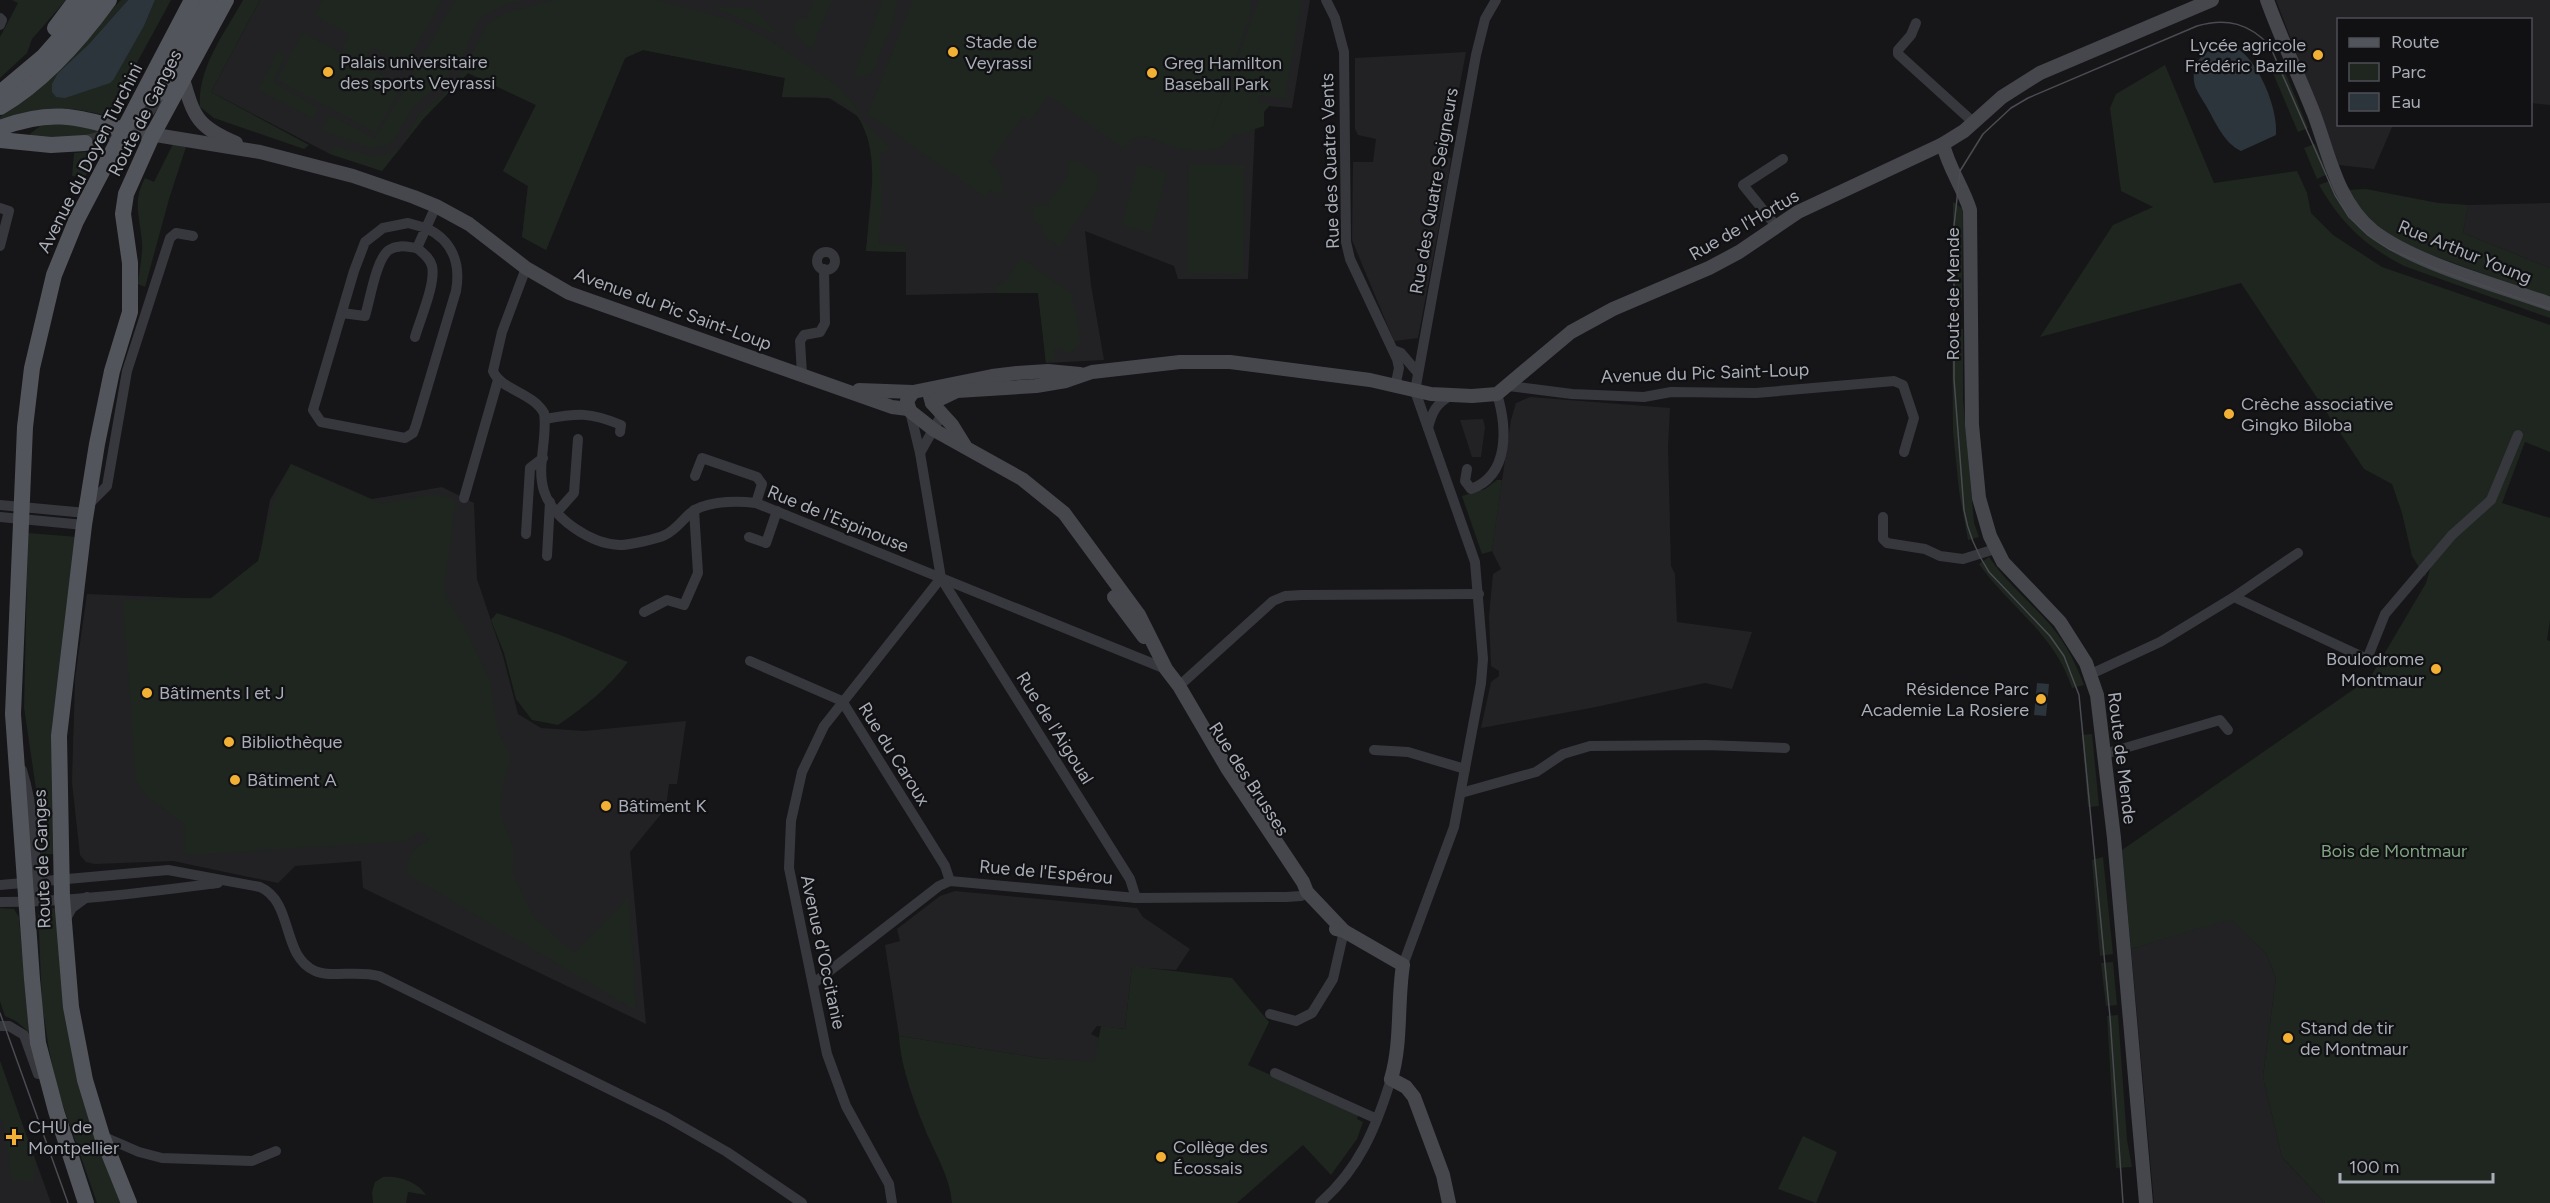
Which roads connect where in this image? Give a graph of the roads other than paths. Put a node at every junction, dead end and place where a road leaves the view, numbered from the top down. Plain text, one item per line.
1 (76, 0) edge
2 (93, 0) edge
3 (109, 0) edge
4 (192, 0) edge
5 (209, 0) edge
6 (226, 0) edge
7 (1326, 0) edge
8 (1496, 0) edge
9 (2212, 0) edge
10 (2267, 0) edge
11 (0, 18) edge
12 (1916, 23) dead end
13 (0, 25) edge
14 (183, 79) junction
15 (0, 85) edge
16 (0, 93) edge
17 (159, 93) tunnel mouth
18 (0, 107) edge
19 (44, 115) junction
20 (1973, 122) junction
21 (0, 128) edge
22 (125, 130) junction
23 (152, 136) junction
24 (8, 140) edge
25 (85, 143) tunnel mouth
26 (1943, 144) junction
27 (260, 152) junction
28 (1783, 159) dead end
29 (436, 206) junction
30 (0, 208) edge
31 (1777, 227) junction
32 (426, 228) junction
33 (193, 236) dead end
34 (0, 246) edge
35 (417, 248) junction
36 (526, 268) junction
37 (824, 269) dead end
38 (2550, 304) edge
39 (342, 313) junction
40 (415, 337) dead end
41 (1423, 344) junction
42 (1397, 352) junction
43 (1418, 373) junction
44 (802, 374) junction
45 (1085, 374) junction
46 (498, 380) junction
47 (1395, 387) junction
48 (1503, 390) junction
49 (850, 391) junction
50 (917, 391) junction
51 (1415, 391) junction
52 (115, 392) junction
53 (1450, 396) junction
54 (932, 403) junction
55 (910, 411) junction
56 (942, 414) junction
57 (545, 419) junction
58 (1428, 428) junction
59 (934, 430) junction
60 (620, 432) dead end
61 (2518, 435) dead end
62 (578, 439) dead end
63 (965, 446) junction
64 (1904, 452) dead end
65 (920, 453) junction
66 (543, 458) junction
67 (1467, 470) dead end
68 (695, 476) dead end
69 (464, 498) dead end
70 (550, 502) junction
71 (756, 503) junction
72 (0, 505) edge
73 (694, 510) junction
74 (777, 511) junction
75 (20, 512) junction
76 (557, 512) junction
77 (86, 515) junction
78 (0, 517) edge
79 (1883, 517) dead end
80 (526, 534) dead end
81 (749, 537) dead end
82 (1995, 549) junction
83 (2298, 553) dead end
84 (547, 556) dead end
85 (941, 578) junction
86 (1479, 594) junction
87 (2234, 597) junction
88 (644, 612) dead end
89 (750, 661) dead end
90 (2091, 674) junction
91 (1172, 678) junction
92 (842, 701) junction
93 (2228, 730) dead end
94 (1785, 748) dead end
95 (1374, 750) dead end
96 (2105, 756) junction
97 (1465, 769) junction
98 (1461, 793) junction
99 (61, 857) junction
100 (94, 878) junction
101 (61, 880) junction
102 (950, 881) junction
103 (30, 882) junction
104 (228, 882) junction
105 (0, 885) edge
106 (1307, 892) junction
107 (87, 897) junction
108 (62, 898) junction
109 (1136, 898) junction
110 (31, 901) junction
111 (0, 902) edge
112 (64, 922) junction
113 (1344, 931) junction
114 (1403, 965) junction
115 (814, 983) junction
116 (1270, 1014) dead end
117 (0, 1026) edge
118 (1275, 1073) dead end
119 (1391, 1079) junction
120 (56, 1111) junction
121 (1377, 1119) junction
122 (102, 1136) junction
123 (276, 1151) dead end
124 (73, 1166) junction
125 (79, 1203) edge
126 (86, 1203) edge
127 (129, 1203) edge
128 (802, 1203) edge
129 (892, 1203) edge
130 (1320, 1203) edge
131 (1449, 1203) edge
132 (2146, 1203) edge

1 - 15 main road
2 - 16 main road
3 - 18 main road
4 - 22 main road, Avenue du Doyen Turchini
5 - 17 main road
6 - 14 main road, Route de Ganges
7 - 42 street, Rue des Quatre Vents
8 - 41 street, Rue des Quatre Seigneurs
9 - 20 main road
10 - 38 main road, Rue Arthur Young
11 - 13 street
12 - 20 street
14 - 23 main road, Route de Ganges
14 - 27 main road, Avenue du Pic Saint-Loup
19 - 21 main road
19 - 22 main road
19 - 24 main road
20 - 26 main road
22 - 23 main road, Avenue du Pic Saint-Loup
22 - 75 main road, Avenue du Doyen Turchini
23 - 27 main road, Avenue du Pic Saint-Loup
23 - 52 main road, Route de Ganges
24 - 25 main road
26 - 31 main road, Rue de l'Hortus
26 - 82 main road, Route de Mende
27 - 29 main road, Avenue du Pic Saint-Loup
28 - 31 street
29 - 32 street
29 - 36 main road, Avenue du Pic Saint-Loup
30 - 34 street
31 - 48 main road, Rue de l'Hortus
32 - 35 street
32 - 39 street
32 - 39 street
33 - 52 street, Route de Ganges
35 - 39 street
35 - 40 street
36 - 44 main road, Avenue du Pic Saint-Loup
36 - 46 street
37 - 44 street
41 - 42 street
41 - 43 street, Rue des Quatre Seigneurs
42 - 43 street, Rue des Quatre Vents
42 - 47 street, Rue des Quatre Vents
43 - 51 street, Rue des Quatre Seigneurs
44 - 49 main road, Avenue du Pic Saint-Loup
45 - 47 main road, Avenue du Pic Saint-Loup
45 - 50 main road, Avenue du Pic Saint-Loup
45 - 54 main road, Avenue du Pic Saint-Loup
46 - 57 street
46 - 69 street
47 - 51 main road, Avenue du Pic Saint-Loup
48 - 53 main road, Avenue du Pic Saint-Loup
48 - 64 street, Avenue du Pic Saint-Loup
48 - 67 street
49 - 50 main road, Avenue du Pic Saint-Loup
49 - 55 main road, Avenue du Pic Saint-Loup
50 - 54 main road
50 - 55 main road
51 - 53 main road, Avenue du Pic Saint-Loup
51 - 58 street
52 - 77 main road, Route de Ganges
53 - 58 street
54 - 55 main road
54 - 56 main road, Rue des Brusses
55 - 59 main road, Rue des Brusses
55 - 65 street
56 - 59 street
56 - 63 main road, Rue des Brusses
57 - 60 street
57 - 66 street, Rue de l'Espinouse
58 - 86 street
59 - 63 main road, Rue des Brusses
59 - 65 street
61 - 87 street
62 - 76 street
63 - 91 main road, Rue des Brusses
65 - 85 street
66 - 70 street, Rue de l'Espinouse
66 - 80 street, Rue de l'Espinouse
68 - 71 street
70 - 76 street, Rue de l'Espinouse
70 - 84 street
71 - 73 street, Rue de l'Espinouse
71 - 74 street, Rue de l'Espinouse
72 - 75 street
73 - 76 street, Rue de l'Espinouse
73 - 88 street
74 - 81 street
74 - 85 street, Rue de l'Espinouse
75 - 77 street
75 - 78 street
75 - 103 main road, Avenue du Doyen Turchini
77 - 99 main road, Route de Ganges
79 - 82 street
82 - 90 main road, Route de Mende
83 - 87 street
85 - 91 street, Rue de l'Espinouse
85 - 92 street, Avenue d'Occitanie
85 - 109 street, Rue de l'Aigoual
86 - 91 street
86 - 97 street
87 - 90 street
89 - 92 street, Rue du Caroux
90 - 96 main road, Route de Mende
91 - 106 main road, Rue des Brusses
92 - 102 street, Rue du Caroux
92 - 115 street, Avenue d'Occitanie
93 - 96 street
94 - 98 street
95 - 97 street
96 - 132 main road, Route de Mende
97 - 98 street
98 - 114 street
99 - 100 street
99 - 101 main road, Route de Ganges
100 - 101 street
100 - 104 street
101 - 103 street
101 - 108 main road, Route de Ganges
102 - 109 street, Rue de l'Espérou
102 - 115 street
103 - 105 street
103 - 110 main road, Avenue du Doyen Turchini
104 - 107 street
104 - 128 street
106 - 109 street, Rue de l'Espérou
106 - 113 main road, Rue des Brusses
107 - 108 street
107 - 112 street
108 - 110 street
108 - 112 main road, Route de Ganges
110 - 111 street
110 - 120 main road, Avenue du Doyen Turchini
112 - 122 main road, Route de Ganges
113 - 114 main road, Rue des Brusses
113 - 116 street
114 - 119 main road
115 - 129 street, Avenue d'Occitanie
117 - 120 street
118 - 121 street
119 - 121 street
119 - 131 main road
120 - 124 main road, Avenue du Doyen Turchini
121 - 130 street
122 - 123 street
122 - 127 main road, Route de Ganges
124 - 125 street
124 - 126 main road, Avenue du Doyen Turchini

